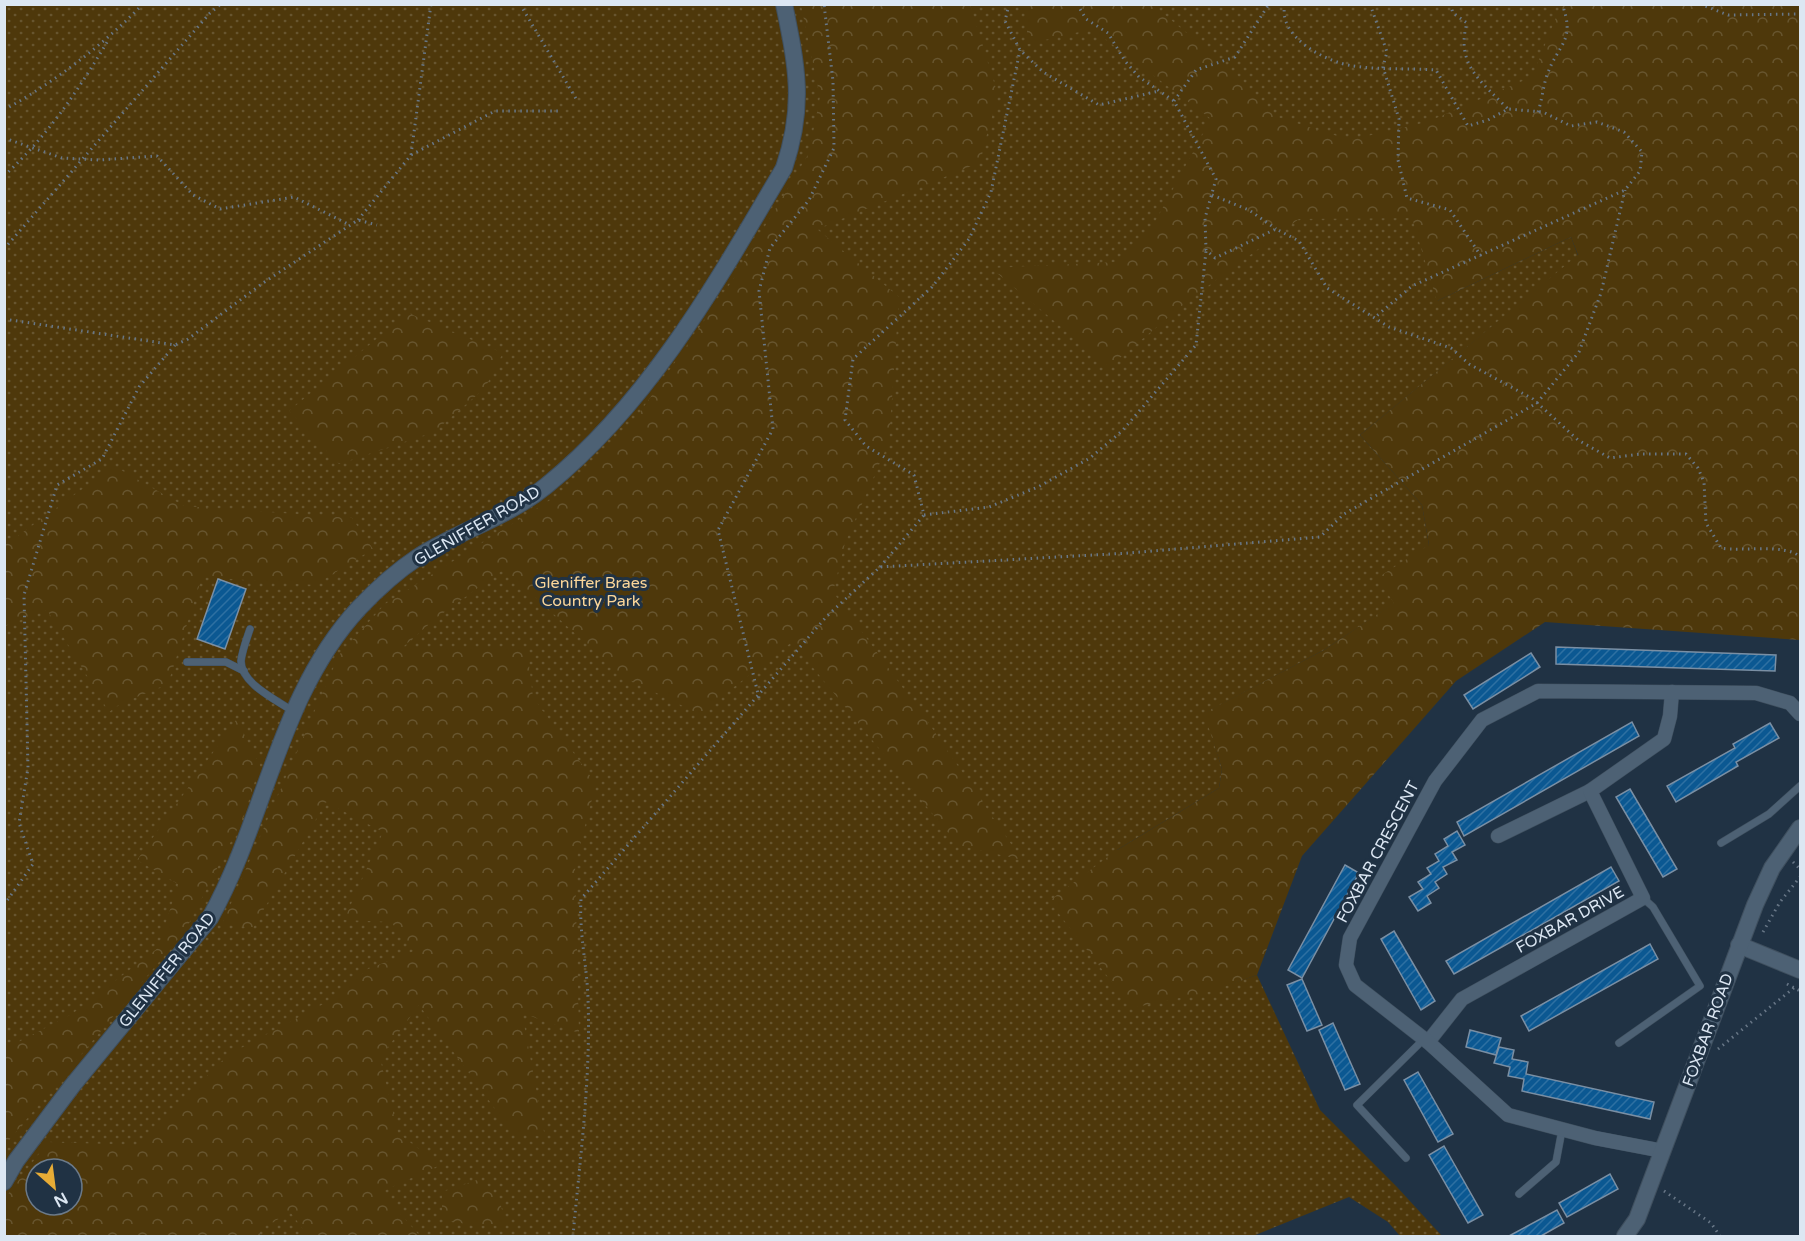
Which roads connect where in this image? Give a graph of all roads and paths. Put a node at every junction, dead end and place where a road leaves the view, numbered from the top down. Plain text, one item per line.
1 (143, 4) edge
2 (221, 4) edge
3 (431, 4) edge
4 (520, 4) edge
5 (784, 4) edge
6 (824, 4) edge
7 (1009, 4) edge
8 (1077, 4) edge
9 (1269, 4) edge
10 (1284, 4) edge
11 (1370, 4) edge
12 (1450, 4) edge
13 (1562, 4) edge
14 (1700, 4) edge
15 (1800, 14) edge
16 (110, 38) junction
17 (1020, 50) junction
18 (1383, 67) junction
19 (1159, 91) junction
20 (1174, 101) junction
21 (578, 102) dead end
22 (1508, 109) junction
23 (4, 110) edge
24 (559, 111) dead end
25 (1538, 112) junction
26 (4, 138) edge
27 (33, 148) junction
28 (411, 155) junction
29 (84, 158) junction
30 (4, 176) edge
31 (1625, 190) junction
32 (1212, 195) junction
33 (358, 220) junction
34 (350, 225) junction
35 (377, 225) dead end
36 (1276, 229) junction
37 (4, 249) edge
38 (1206, 250) junction
39 (1481, 256) junction
40 (1374, 318) junction
41 (4, 319) edge
42 (175, 345) junction
43 (1537, 403) junction
44 (924, 515) junction
45 (1800, 556) edge
46 (880, 567) junction
47 (250, 628) dead end
48 (186, 662) dead end
49 (244, 671) junction
50 (1672, 692) junction
51 (759, 698) junction
52 (294, 712) junction
53 (1800, 714) edge
54 (1800, 786) edge
55 (1590, 791) junction
56 (1800, 828) edge
57 (1498, 836) dead end
58 (1721, 843) dead end
59 (1800, 877) edge
60 (1643, 898) junction
61 (4, 905) edge
62 (1746, 948) junction
63 (1800, 971) edge
64 (1426, 1041) junction
65 (1619, 1043) dead end
66 (1702, 1051) junction
67 (1563, 1130) junction
68 (1664, 1151) junction
69 (1406, 1158) dead end
70 (10, 1163) edge
71 (4, 1182) edge
72 (1651, 1183) junction
73 (1520, 1194) dead end
74 (573, 1236) edge
75 (1625, 1236) edge
76 (1720, 1236) edge

1 - 16 path
2 - 29 path
3 - 28 path
4 - 21 path
5 - 52 main road, GLENIFFER ROAD
6 - 51 path
7 - 17 path
8 - 19 path
9 - 20 path
10 - 18 path
11 - 18 path
12 - 22 path
13 - 25 path
14 - 15 path
16 - 23 path
16 - 27 path
17 - 19 path
17 - 44 path
18 - 22 path
18 - 39 path
19 - 20 path
20 - 32 path
22 - 25 path
24 - 28 path
25 - 31 path
26 - 27 path
27 - 29 path
27 - 30 path
28 - 33 path
29 - 34 path
29 - 37 path
31 - 39 path
31 - 43 path
32 - 36 path
32 - 38 path
33 - 34 path
33 - 35 path
34 - 42 path
36 - 38 path
36 - 40 path
38 - 44 path
39 - 40 path
40 - 43 path
41 - 42 path
42 - 61 path
43 - 45 path
43 - 46 path
44 - 46 path
46 - 51 path
47 - 49 lane
48 - 49 lane
49 - 52 lane
50 - 53 street, FOXBAR CRESCENT
50 - 55 street
50 - 64 street, FOXBAR CRESCENT
51 - 74 path
52 - 70 main road, GLENIFFER ROAD
54 - 58 lane
55 - 57 street
55 - 60 street, FOXBAR DRIVE
56 - 62 main road, FOXBAR ROAD
59 - 62 path
60 - 64 street, FOXBAR DRIVE
60 - 65 lane
62 - 63 main road
62 - 66 main road, FOXBAR ROAD
63 - 66 path
64 - 67 street, FOXBAR CRESCENT
64 - 69 lane
66 - 68 main road, FOXBAR ROAD
67 - 68 street, FOXBAR CRESCENT
67 - 73 lane
68 - 72 main road, FOXBAR ROAD
70 - 71 main road, GLENIFFER ROAD
72 - 75 main road, FOXBAR ROAD
72 - 76 path

